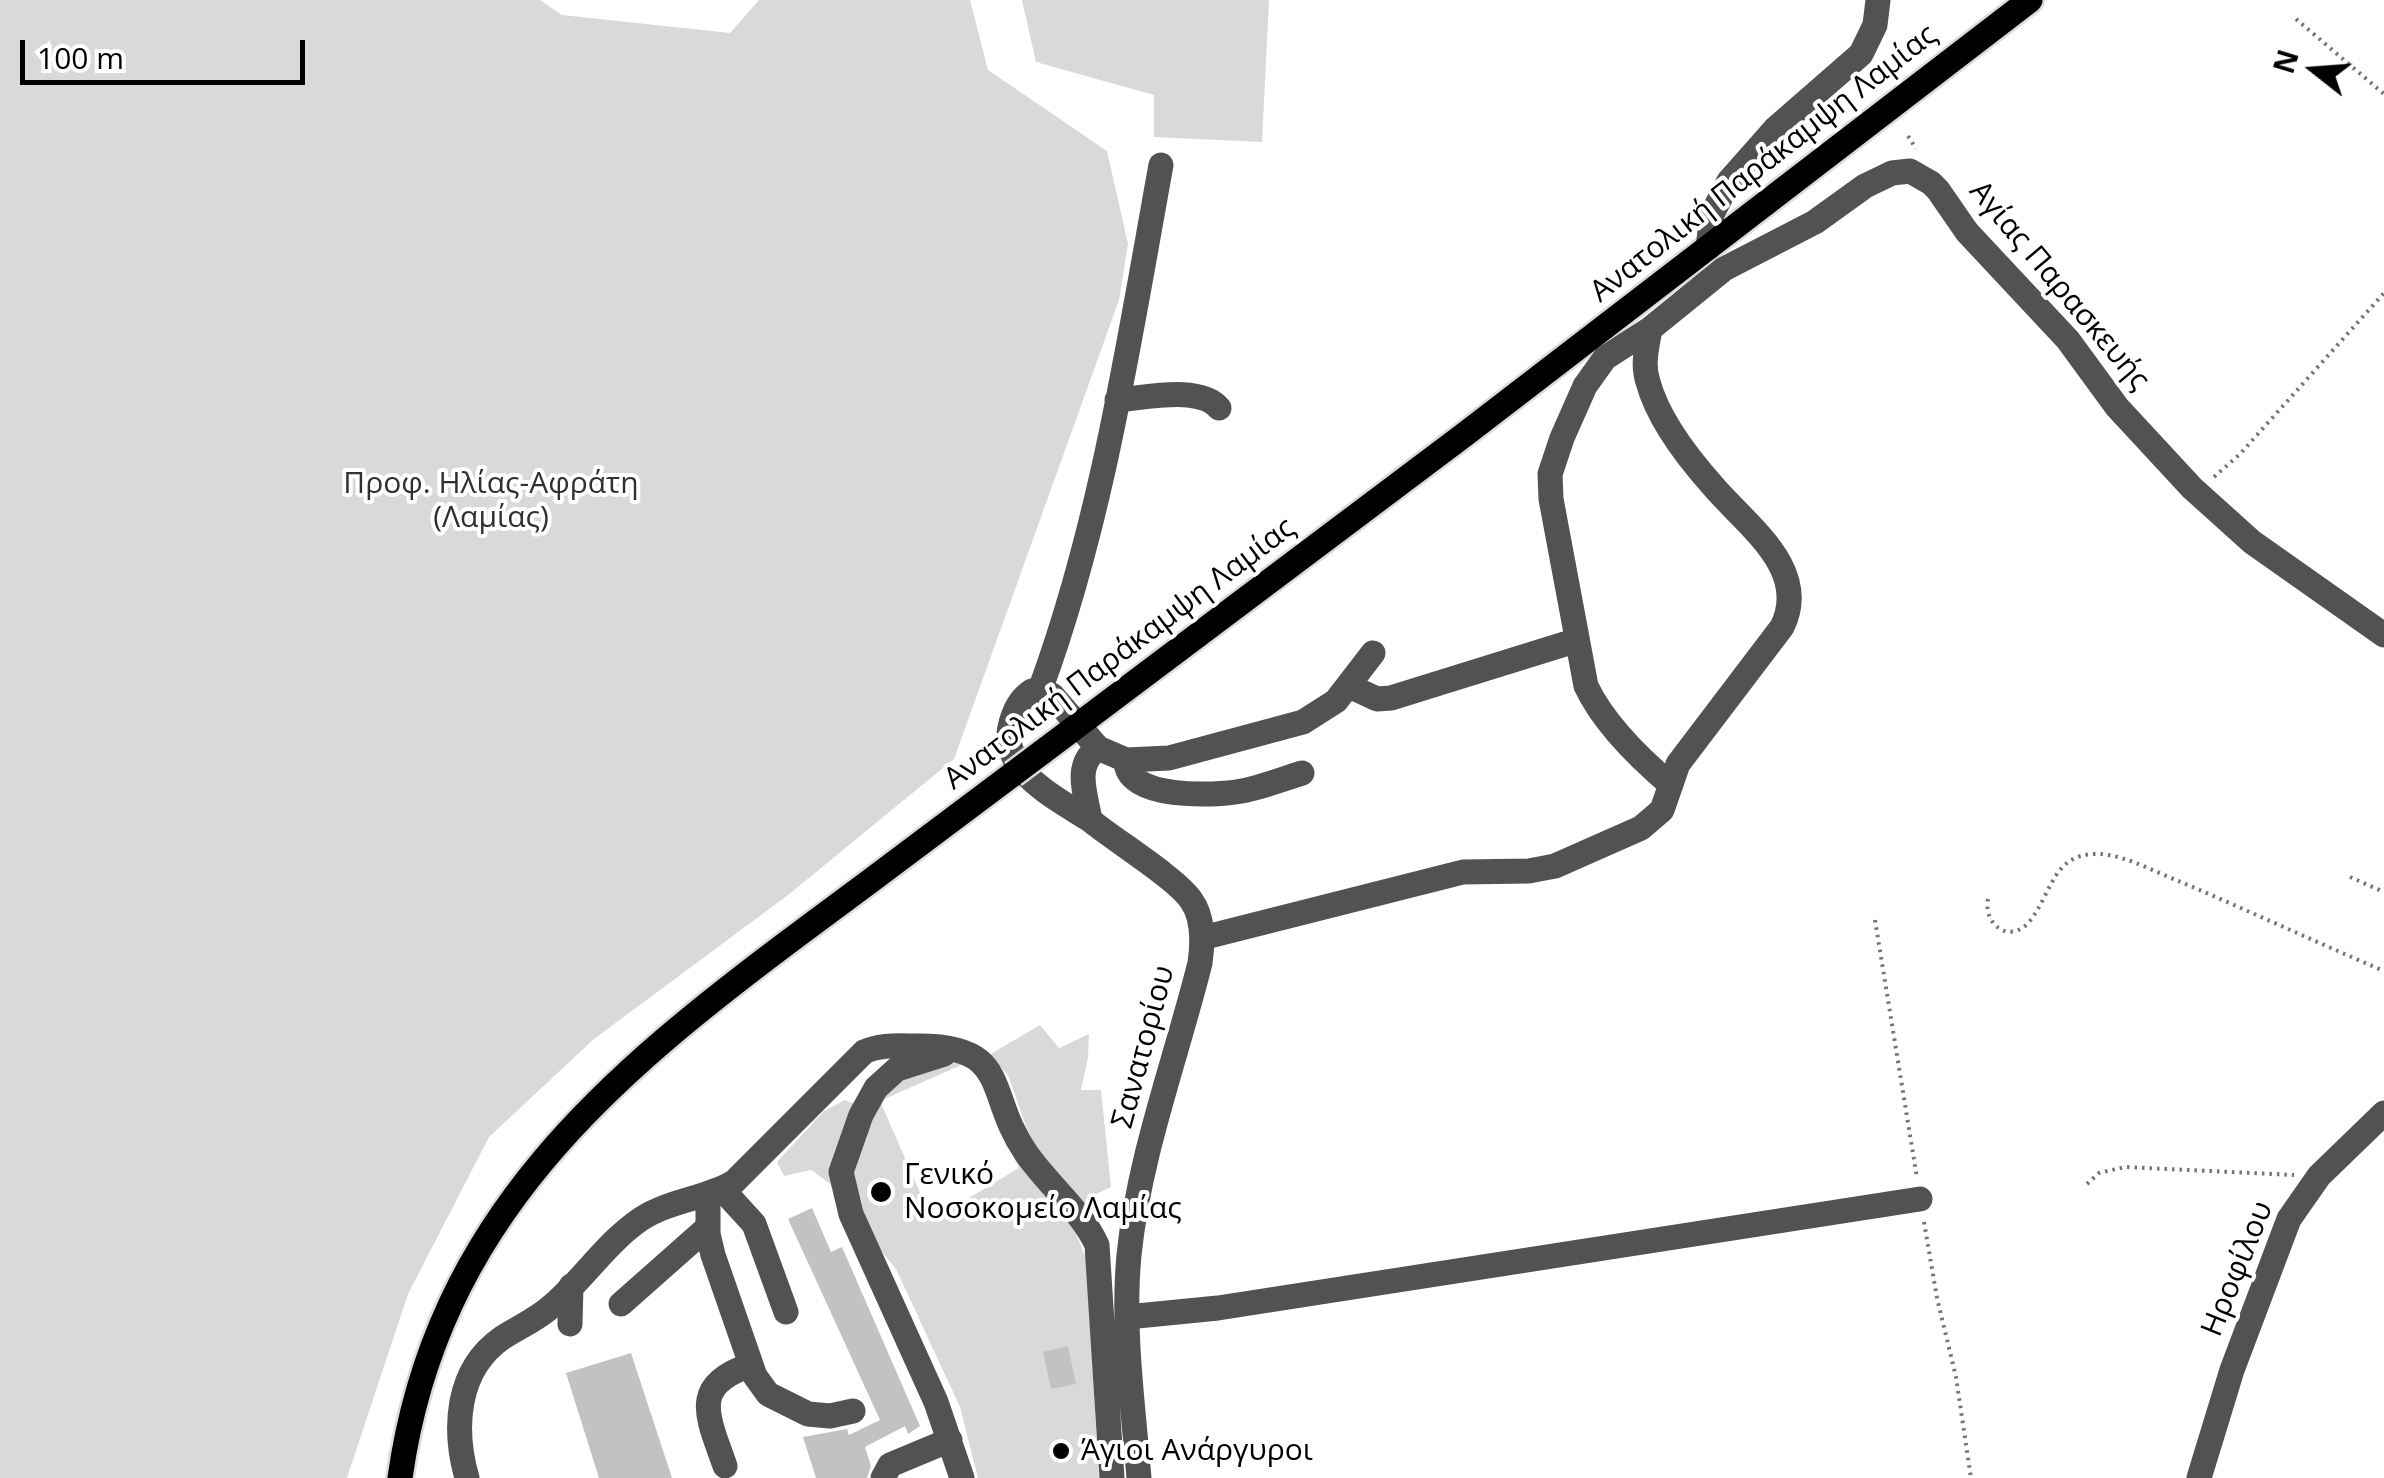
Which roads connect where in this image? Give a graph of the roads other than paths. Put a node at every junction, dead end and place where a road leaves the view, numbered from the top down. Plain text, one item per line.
1 (1878, 0) edge
2 (2030, 0) edge
3 (1161, 165) dead end
4 (1708, 248) junction
5 (1639, 301) junction
6 (1654, 325) junction
7 (1116, 400) junction
8 (1219, 408) dead end
9 (2384, 636) edge
10 (1568, 643) dead end
11 (1373, 654) dead end
12 (1349, 686) junction
13 (1040, 690) junction
14 (1078, 726) junction
15 (1098, 748) junction
16 (1126, 760) junction
17 (1302, 773) dead end
18 (1671, 786) junction
19 (1090, 820) junction
20 (1202, 938) junction
21 (969, 1052) junction
22 (2384, 1113) edge
23 (715, 1192) junction
24 (1920, 1198) dead end
25 (708, 1226) junction
26 (1129, 1255) junction
27 (1100, 1258) junction
28 (571, 1286) junction
29 (621, 1304) dead end
30 (786, 1312) dead end
31 (1127, 1316) junction
32 (570, 1324) dead end
33 (751, 1365) junction
34 (853, 1411) dead end
35 (950, 1440) junction
36 (725, 1466) dead end
37 (400, 1478) edge
38 (466, 1478) edge
39 (882, 1478) edge
40 (962, 1478) edge
41 (1112, 1478) edge
42 (1139, 1478) edge
43 (2199, 1478) edge

1 - 4 street
2 - 4 main road, Ανατολική Παράκαμψη Λαμίας
3 - 7 street
4 - 5 main road, Ανατολική Παράκαμψη Λαμίας
5 - 6 street
5 - 14 main road, Ανατολική Παράκαμψη Λαμίας
6 - 9 street, Αγίας Παρασκευής
6 - 18 street, Αγίας Παρασκευής
6 - 18 street
7 - 8 street
7 - 13 street
10 - 12 street
11 - 12 street
12 - 16 street
13 - 14 street
13 - 19 street, Σανατορίου
14 - 15 street
14 - 37 main road, Ανατολική Παράκαμψη Λαμίας, bridge
15 - 16 street
15 - 19 street
16 - 17 street
18 - 20 street
19 - 20 street, Σανατορίου
20 - 26 street, Σανατορίου
21 - 23 street
21 - 27 street
21 - 35 street
22 - 43 street, Ηροφίλου
23 - 25 street
23 - 28 street
23 - 30 street
24 - 31 street
25 - 29 street
25 - 33 street
26 - 27 street
26 - 31 street, Σανατορίου
27 - 41 street
28 - 32 street
28 - 38 street
31 - 42 street, Σανατορίου
33 - 34 street
33 - 36 street
35 - 39 street
35 - 40 street

